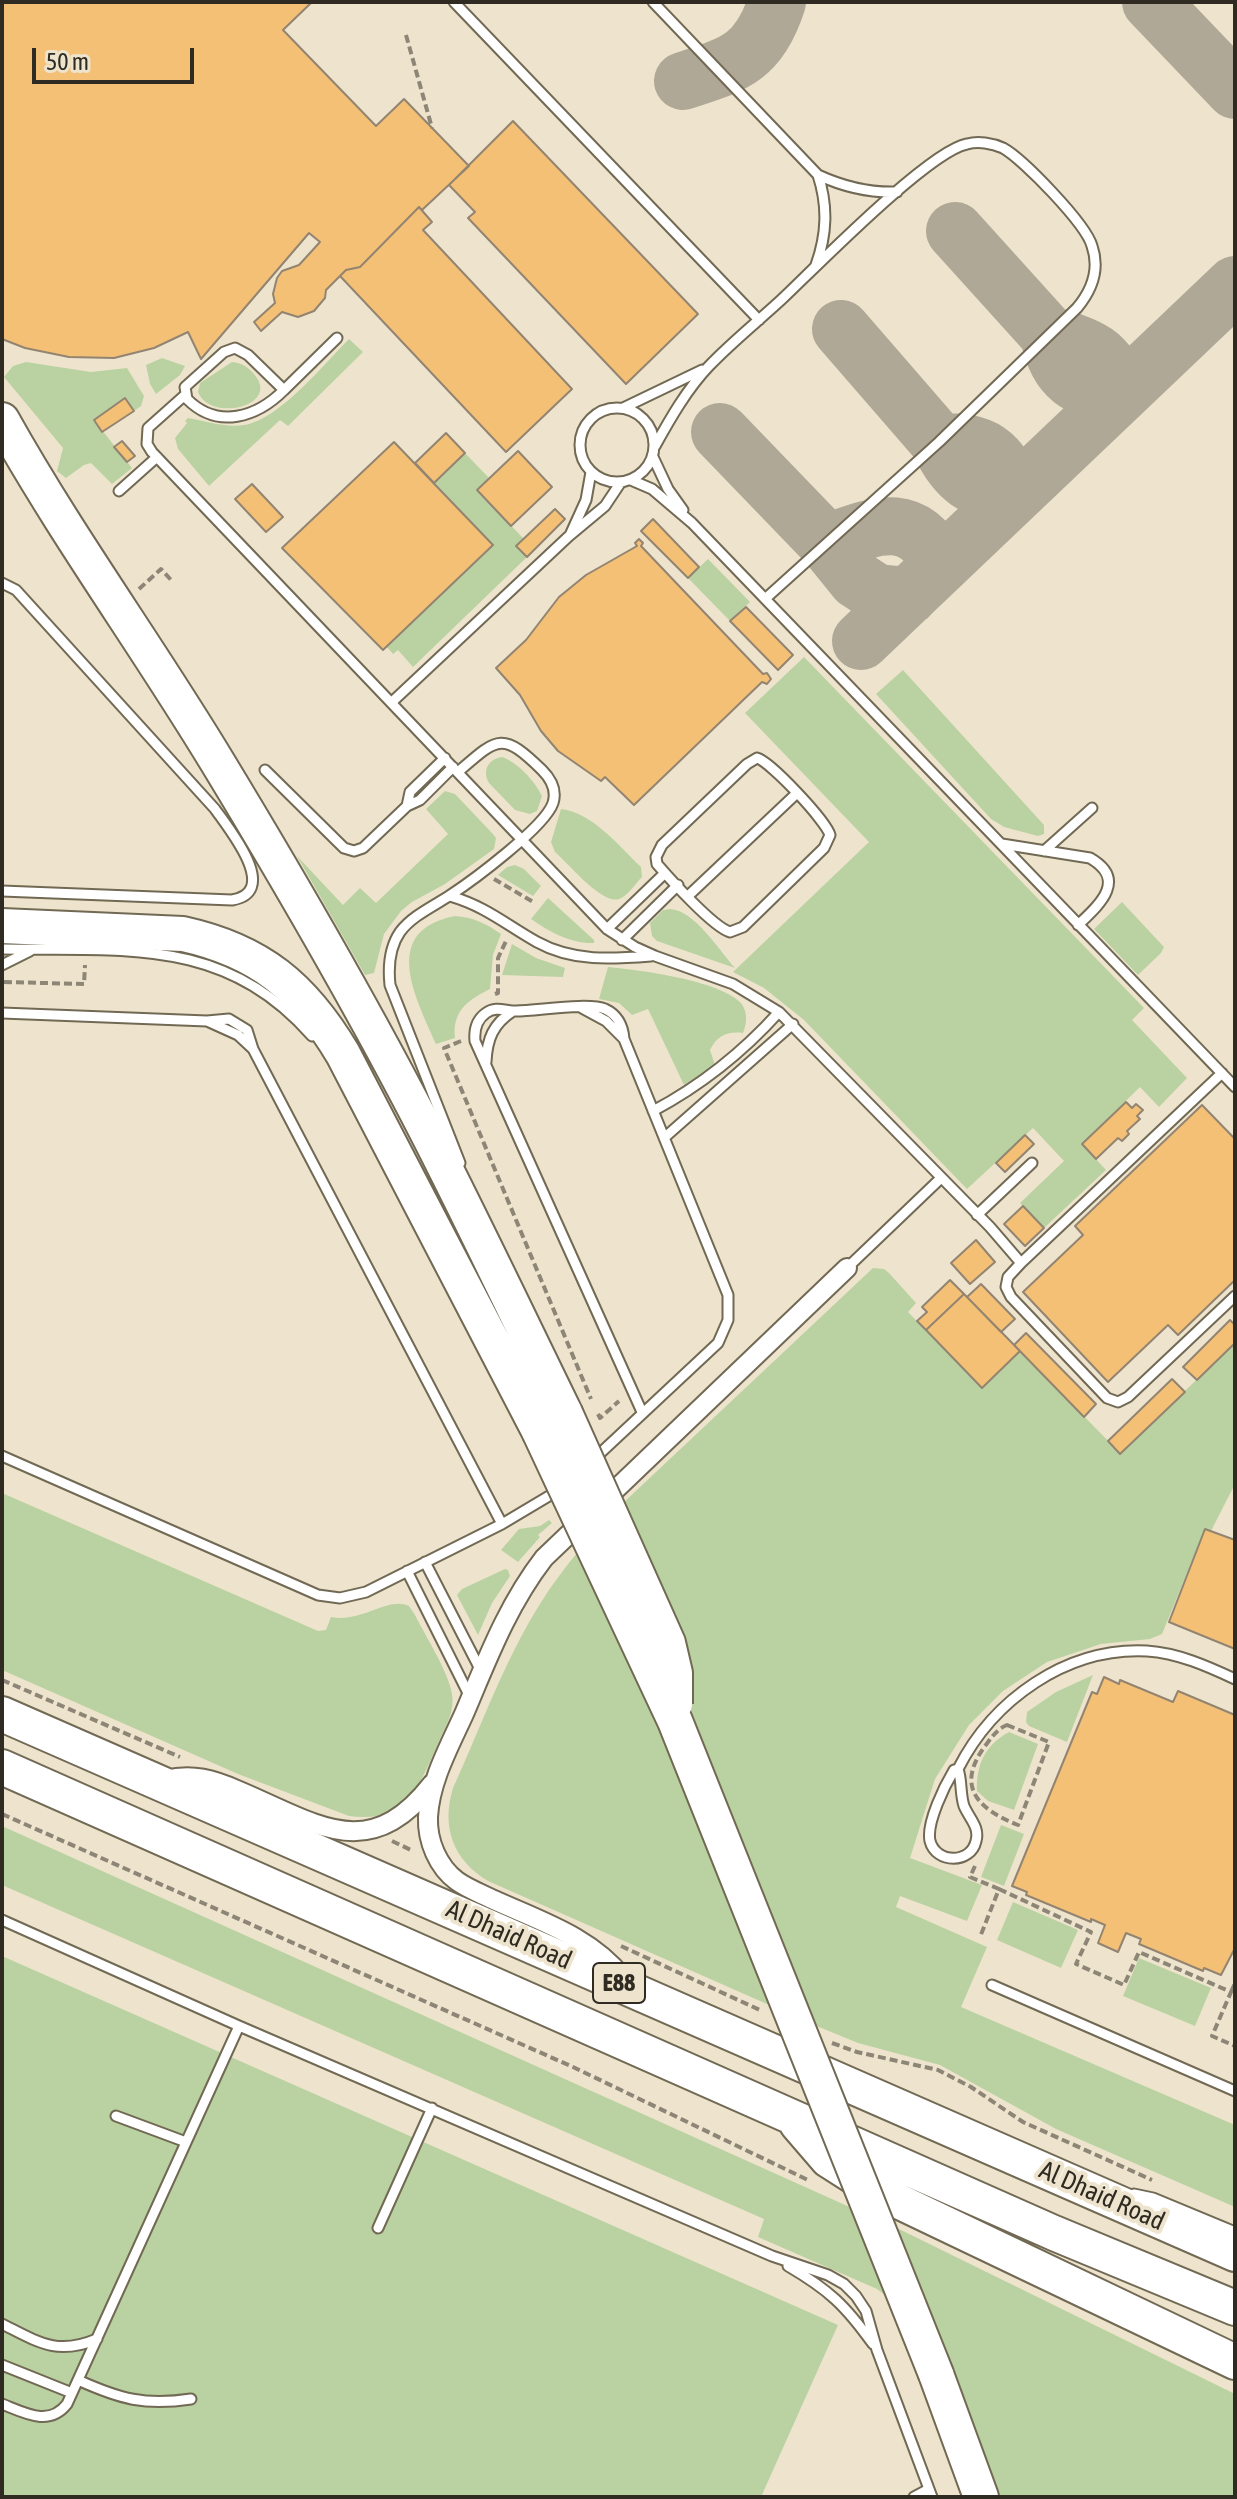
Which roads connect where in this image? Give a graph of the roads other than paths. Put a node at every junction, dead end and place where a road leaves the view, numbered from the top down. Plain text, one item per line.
1 (454, 2) edge
2 (653, 2) edge
3 (818, 175) junction
4 (897, 192) junction
5 (815, 268) junction
6 (759, 320) junction
7 (337, 338) dead end
8 (709, 366) junction
9 (284, 390) junction
10 (185, 395) junction
11 (623, 408) junction
12 (2, 420) edge
13 (654, 452) junction
14 (157, 457) junction
15 (591, 472) junction
16 (626, 481) junction
17 (119, 491) dead end
18 (692, 523) junction
19 (569, 536) junction
20 (2, 583) edge
21 (765, 599) junction
22 (392, 702) junction
23 (445, 758) junction
24 (265, 770) dead end
25 (456, 770) junction
26 (796, 794) junction
27 (407, 806) junction
28 (1092, 808) dead end
29 (521, 840) junction
30 (1002, 844) junction
31 (1044, 851) junction
32 (665, 873) junction
33 (678, 885) junction
34 (2, 891) edge
35 (450, 896) junction
36 (688, 896) junction
37 (1078, 925) junction
38 (2, 926) edge
39 (607, 929) junction
40 (622, 940) junction
41 (2, 949) edge
42 (33, 949) junction
43 (655, 956) junction
44 (2, 965) edge
45 (513, 1011) junction
46 (779, 1012) junction
47 (2, 1013) edge
48 (793, 1024) junction
49 (320, 1047) dead end
50 (486, 1063) junction
51 (1222, 1073) junction
52 (1235, 1087) edge
53 (653, 1111) junction
54 (664, 1138) junction
55 (1032, 1163) dead end
56 (940, 1179) junction
57 (465, 1191) junction
58 (977, 1215) junction
59 (1021, 1263) junction
60 (847, 1268) joint
61 (1235, 1296) edge
62 (642, 1412) junction
63 (552, 1422) junction
64 (2, 1456) edge
65 (502, 1524) junction
66 (425, 1562) junction
67 (407, 1571) junction
68 (482, 1673) junction
69 (1235, 1679) edge
70 (471, 1698) junction
71 (2, 1714) edge
72 (2, 1767) edge
73 (958, 1769) junction
74 (434, 1781) junction
75 (159, 1783) junction
76 (2, 1920) edge
77 (992, 1985) dead end
78 (631, 1988) junction
79 (239, 2026) junction
80 (1235, 2091) edge
81 (432, 2108) junction
82 (116, 2116) dead end
83 (792, 2117) junction
84 (186, 2142) junction
85 (1106, 2198) junction
86 (378, 2228) dead end
87 (1235, 2232) edge
88 (1235, 2254) edge
89 (772, 2256) junction
90 (1235, 2308) edge
91 (2, 2324) edge
92 (97, 2339) junction
93 (877, 2350) junction
94 (1235, 2362) edge
95 (2, 2365) edge
96 (78, 2380) junction
97 (72, 2393) junction
98 (191, 2399) dead end
99 (2, 2404) edge
100 (931, 2493) edge
101 (914, 2497) edge
102 (981, 2497) edge

1 - 6 lane
2 - 3 lane
3 - 4 lane
3 - 5 lane
4 - 5 lane
4 - 21 lane
5 - 6 lane
6 - 8 lane
7 - 9 lane
8 - 11 lane
8 - 13 lane
9 - 10 lane
9 - 10 lane
10 - 14 lane
11 - 13 lane
11 - 15 lane
12 - 57 highway
13 - 16 lane
13 - 18 lane
14 - 17 lane
14 - 22 lane
15 - 16 lane
15 - 19 lane
16 - 18 lane
16 - 19 lane
18 - 21 lane
19 - 22 lane
20 - 34 lane
21 - 30 lane
22 - 23 lane
23 - 25 lane
23 - 27 lane
24 - 27 lane
25 - 27 lane
25 - 29 lane
25 - 29 lane
26 - 32 lane
26 - 36 lane
26 - 36 lane
28 - 31 lane
29 - 35 lane
29 - 39 lane
30 - 31 lane
30 - 37 lane
31 - 37 lane
32 - 33 lane
32 - 39 lane
33 - 36 lane
33 - 40 lane
35 - 43 lane
35 - 57 lane
37 - 51 lane
38 - 63 highway
39 - 40 lane
40 - 43 lane
41 - 42 lane
42 - 44 lane
42 - 49 lane
43 - 46 lane
45 - 50 lane
45 - 50 lane
45 - 53 lane
46 - 48 lane
46 - 53 lane
47 - 65 lane
48 - 54 lane
48 - 56 lane
50 - 62 lane
51 - 52 lane
51 - 59 lane
53 - 54 lane
54 - 62 lane
55 - 58 lane
56 - 58 lane
56 - 60 lane
57 - 63 highway
58 - 59 lane
59 - 61 lane
60 - 68 street
62 - 65 lane
63 - 102 highway, bridge
64 - 67 lane
65 - 66 lane
66 - 67 lane
66 - 68 lane
67 - 70 lane
68 - 70 street
69 - 73 lane
70 - 74 street
71 - 75 highway, Al Dhaid Road / E88
72 - 83 highway, Al Dhaid Road / E88
73 - 73 lane
74 - 75 street
74 - 78 street
75 - 78 highway, Al Dhaid Road / E88
76 - 79 lane
77 - 80 lane
78 - 85 highway, Al Dhaid Road / E88
79 - 81 lane
79 - 84 lane
81 - 86 lane
81 - 89 lane
82 - 84 lane
83 - 90 highway, Al Dhaid Road / E88
83 - 94 highway
84 - 92 lane
85 - 87 lane
85 - 88 highway, Al Dhaid Road / E88
89 - 93 lane
89 - 93 lane
91 - 92 lane
92 - 96 lane
93 - 100 lane
95 - 97 lane
96 - 97 lane
96 - 98 lane
97 - 99 lane
100 - 101 lane

